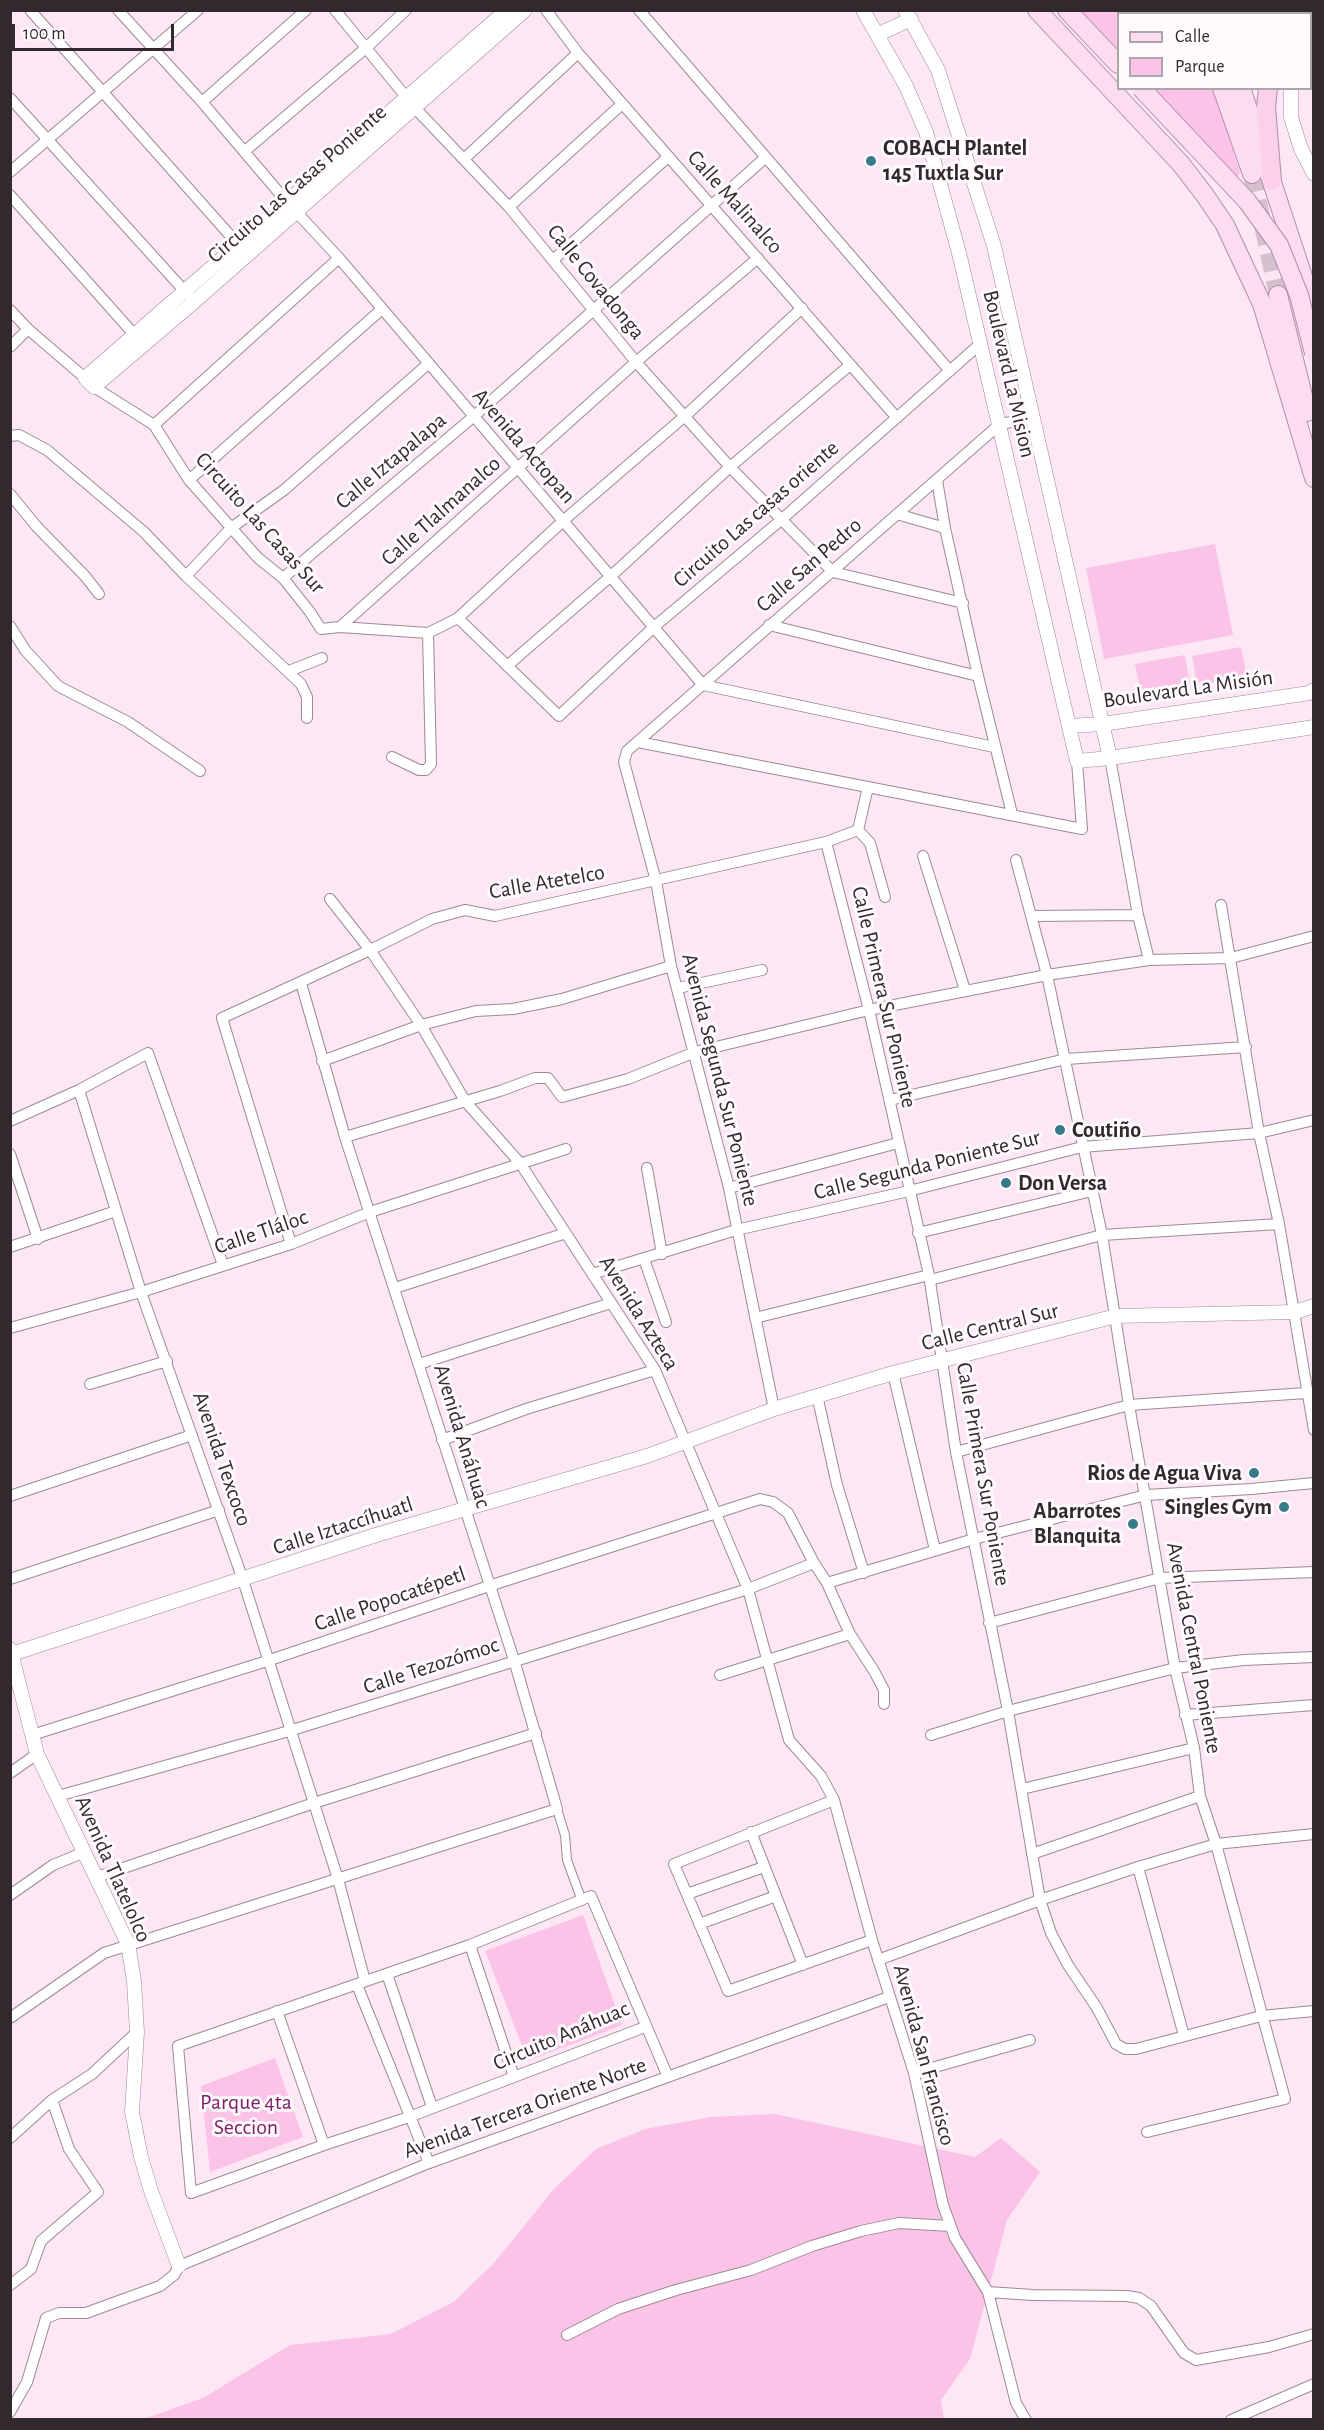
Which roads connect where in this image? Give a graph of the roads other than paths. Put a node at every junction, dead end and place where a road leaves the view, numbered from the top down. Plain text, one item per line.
1 (30, 10) edge
2 (118, 10) edge
3 (198, 10) edge
4 (306, 10) edge
5 (335, 10) edge
6 (406, 10) edge
7 (507, 10) edge
8 (525, 10) edge
9 (546, 10) edge
10 (639, 10) edge
11 (863, 10) edge
12 (1037, 10) edge
13 (1067, 10) edge
14 (908, 15) edge
15 (877, 35) junction
16 (367, 47) junction
17 (153, 49) junction
18 (578, 53) junction
19 (1117, 62) edge
20 (1144, 90) edge
21 (1223, 90) edge
22 (1242, 90) edge
23 (1268, 90) edge
24 (1290, 90) edge
25 (102, 94) junction
26 (10, 98) edge
27 (202, 102) junction
28 (411, 103) junction
29 (622, 104) junction
30 (48, 140) junction
31 (245, 151) junction
32 (669, 157) junction
33 (765, 158) junction
34 (464, 159) junction
35 (10, 172) edge
36 (1252, 174) tunnel mouth
37 (1314, 174) edge
38 (1272, 181) junction
39 (10, 195) edge
40 (711, 205) junction
41 (292, 207) junction
42 (509, 207) junction
43 (243, 250) junction
44 (339, 258) junction
45 (759, 258) junction
46 (553, 260) junction
47 (1278, 295) tunnel mouth
48 (190, 296) junction
49 (594, 308) junction
50 (802, 308) junction
51 (382, 309) junction
52 (10, 310) edge
53 (1314, 310) edge
54 (28, 329) junction
55 (139, 340) junction
56 (980, 344) junction
57 (10, 347) edge
58 (1314, 353) edge
59 (636, 362) junction
60 (428, 364) junction
61 (850, 365) junction
62 (950, 370) junction
63 (89, 382) junction
64 (686, 416) junction
65 (473, 417) junction
66 (897, 418) junction
67 (1033, 418) junction
68 (1000, 424) junction
69 (154, 425) junction
70 (1314, 435) edge
71 (10, 436) edge
72 (730, 467) junction
73 (517, 468) junction
74 (1314, 478) edge
75 (189, 480) junction
76 (937, 480) junction
77 (10, 494) edge
78 (897, 514) junction
79 (781, 520) junction
80 (563, 521) junction
81 (231, 528) junction
82 (945, 528) junction
83 (833, 572) junction
84 (186, 576) junction
85 (611, 576) junction
86 (283, 578) junction
87 (99, 594) dead end
88 (963, 603) junction
89 (458, 618) junction
90 (769, 625) junction
91 (10, 627) edge
92 (340, 627) junction
93 (654, 627) junction
94 (428, 633) junction
95 (322, 658) dead end
96 (507, 666) junction
97 (289, 671) junction
98 (978, 676) junction
99 (703, 685) junction
100 (1314, 690) edge
101 (307, 718) dead end
102 (1103, 724) junction
103 (1069, 726) junction
104 (1314, 727) edge
105 (638, 742) junction
106 (994, 747) junction
107 (392, 757) dead end
108 (1110, 758) junction
109 (1077, 761) junction
110 (624, 762) joint
111 (200, 771) dead end
112 (868, 787) junction
113 (1012, 814) junction
114 (858, 830) junction
115 (826, 842) junction
116 (923, 856) dead end
117 (1016, 861) dead end
118 (656, 881) junction
119 (885, 897) dead end
120 (330, 898) dead end
121 (1221, 905) dead end
122 (1138, 915) junction
123 (1033, 916) junction
124 (1314, 936) edge
125 (370, 950) junction
126 (1231, 958) junction
127 (1149, 960) junction
128 (671, 966) junction
129 (762, 970) dead end
130 (1047, 975) junction
131 (301, 983) junction
132 (678, 988) junction
133 (965, 990) junction
134 (869, 1010) junction
135 (421, 1026) junction
136 (1246, 1047) junction
137 (695, 1052) junction
138 (1066, 1059) junction
139 (322, 1061) junction
140 (79, 1090) junction
141 (890, 1100) junction
142 (465, 1101) junction
143 (1314, 1120) edge
144 (10, 1121) edge
145 (1259, 1133) junction
146 (345, 1137) junction
147 (898, 1143) junction
148 (1082, 1147) junction
149 (566, 1149) dead end
150 (10, 1154) edge
151 (520, 1163) junction
152 (647, 1168) dead end
153 (729, 1188) junction
154 (909, 1191) junction
155 (1092, 1191) junction
156 (116, 1211) junction
157 (370, 1212) junction
158 (1279, 1224) junction
159 (736, 1230) junction
160 (566, 1233) junction
161 (918, 1233) junction
162 (1102, 1235) junction
163 (38, 1239) junction
164 (291, 1244) junction
165 (10, 1247) edge
166 (662, 1254) junction
167 (644, 1259) junction
168 (223, 1265) junction
169 (592, 1274) junction
170 (929, 1278) junction
171 (395, 1288) junction
172 (141, 1292) junction
173 (611, 1303) junction
174 (1314, 1306) edge
175 (1295, 1312) junction
176 (1116, 1316) junction
177 (755, 1318) junction
178 (666, 1322) dead end
179 (10, 1328) edge
180 (167, 1360) junction
181 (943, 1361) junction
182 (420, 1364) junction
183 (656, 1370) junction
184 (894, 1373) junction
185 (90, 1384) dead end
186 (1306, 1393) junction
187 (818, 1395) junction
188 (1129, 1405) junction
189 (774, 1409) junction
190 (1314, 1430) edge
191 (192, 1435) junction
192 (442, 1440) junction
193 (687, 1441) junction
194 (956, 1452) junction
195 (1314, 1482) edge
196 (1146, 1495) junction
197 (10, 1496) edge
198 (219, 1510) junction
199 (465, 1510) junction
200 (715, 1515) junction
201 (974, 1539) junction
202 (936, 1550) junction
203 (814, 1563) junction
204 (1314, 1572) edge
205 (864, 1573) junction
206 (1160, 1578) junction
207 (10, 1579) edge
208 (243, 1580) junction
209 (827, 1582) junction
210 (489, 1586) junction
211 (748, 1589) junction
212 (989, 1623) junction
213 (850, 1634) junction
214 (11, 1653) edge
215 (1314, 1657) edge
216 (768, 1659) junction
217 (514, 1660) junction
218 (267, 1661) junction
219 (1174, 1668) junction
220 (720, 1675) dead end
221 (884, 1704) dead end
222 (1314, 1705) edge
223 (1008, 1711) junction
224 (1185, 1714) junction
225 (290, 1731) junction
226 (537, 1733) junction
227 (32, 1735) junction
228 (931, 1735) dead end
229 (789, 1740) joint
230 (1194, 1748) junction
231 (37, 1754) junction
232 (10, 1773) edge
233 (1022, 1789) junction
234 (58, 1796) junction
235 (1200, 1796) junction
236 (834, 1800) junction
237 (314, 1803) junction
238 (557, 1809) junction
239 (751, 1832) junction
240 (1314, 1834) edge
241 (1216, 1844) junction
242 (85, 1852) junction
243 (1032, 1854) junction
244 (764, 1867) junction
245 (1138, 1867) junction
246 (97, 1877) junction
247 (338, 1879) junction
248 (687, 1894) junction
249 (10, 1895) edge
250 (776, 1896) junction
251 (1040, 1900) junction
252 (582, 1901) junction
253 (699, 1924) junction
254 (872, 1940) junction
255 (128, 1944) junction
256 (470, 1945) junction
257 (878, 1960) junction
258 (803, 1965) junction
259 (387, 1974) junction
260 (361, 1983) junction
261 (889, 1998) junction
262 (277, 2011) junction
263 (1314, 2011) edge
264 (1261, 2016) junction
265 (10, 2018) edge
266 (645, 2027) junction
267 (136, 2032) junction
268 (1184, 2036) junction
269 (1030, 2040) dead end
270 (914, 2073) junction
271 (514, 2077) junction
272 (668, 2077) junction
273 (52, 2100) junction
274 (432, 2107) junction
275 (409, 2117) junction
276 (1147, 2132) dead end
277 (10, 2138) edge
278 (324, 2145) junction
279 (429, 2163) junction
280 (950, 2226) junction
281 (179, 2266) junction
282 (10, 2285) edge
283 (988, 2292) junction
284 (1314, 2334) edge
285 (567, 2335) dead end
286 (1314, 2384) edge
287 (10, 2412) edge
288 (1026, 2420) edge
289 (1231, 2420) edge

1 - 25 street
2 - 17 street, Avenida Actopan
3 - 17 street
4 - 27 street
5 - 16 street, Calle Covadonga
6 - 16 street
7 - 28 street, Circuito Las Casas Poniente
8 - 28 street, Circuito Las Casas Poniente
9 - 18 street, Calle Malinalco
10 - 33 street
11 - 15 street, Boulevard La Mision
12 - 74 main road
13 - 19 main road
14 - 15 street
14 - 67 street, Boulevard La Mision
15 - 56 street, Boulevard La Mision
16 - 28 street, Calle Covadonga
16 - 31 street
17 - 25 street
17 - 27 street, Avenida Actopan
18 - 29 street, Calle Malinalco
18 - 34 street
20 - 58 main road, bridge
21 - 36 main road
22 - 38 main road
23 - 38 highway
24 - 37 street
25 - 30 street
25 - 43 street
26 - 30 street
27 - 31 street, Avenida Actopan
28 - 34 street, Calle Covadonga
28 - 41 street, Circuito Las Casas Poniente
29 - 32 street, Calle Malinalco
29 - 42 street
30 - 35 street
30 - 48 street
31 - 41 street, Avenida Actopan
32 - 40 street, Calle Malinalco
32 - 46 street
33 - 40 street, Calle Iztapalapa
33 - 62 street
34 - 42 street, Calle Covadonga
38 - 53 main road
39 - 55 street
40 - 45 street, Calle Malinalco
40 - 49 street, Calle Iztapalapa
41 - 43 street, Circuito Las Casas Poniente
41 - 44 street, Avenida Actopan
42 - 46 street, Calle Covadonga
43 - 48 street, Circuito Las Casas Poniente
44 - 51 street, Avenida Actopan
44 - 69 street
45 - 50 street, Calle Malinalco
45 - 59 street, Calle Tlalmanalco
46 - 49 street, Calle Covadonga
47 - 70 main road
48 - 55 street, Circuito Las Casas Poniente
49 - 59 street, Calle Covadonga
49 - 65 street, Calle Iztapalapa
50 - 61 street, Calle Malinalco
50 - 64 street
51 - 60 street, Avenida Actopan
51 - 75 street
52 - 54 street, Circuito Las Casas Sur
54 - 57 street
54 - 63 street, Circuito Las Casas Sur
55 - 63 street, Circuito Las Casas Poniente
56 - 62 street, Circuito Las casas oriente
56 - 68 street, Boulevard La Mision
59 - 64 street, Calle Covadonga
59 - 73 street, Calle Tlalmanalco
60 - 65 street, Avenida Actopan
60 - 81 street
61 - 66 street, Calle Malinalco
61 - 72 street
62 - 66 street, Circuito Las casas oriente
63 - 69 street, Circuito Las Casas Sur
64 - 72 street, Calle Covadonga
64 - 80 street
65 - 73 street, Avenida Actopan
65 - 86 street, Calle Iztapalapa
66 - 79 street, Circuito Las casas oriente
67 - 68 street
67 - 102 street, Boulevard La Mision
68 - 76 street, Calle San Pedro
68 - 103 street, Boulevard La Mision
69 - 75 street, Circuito Las Casas Sur
71 - 84 street
72 - 79 street, Calle Covadonga
72 - 85 street
73 - 80 street, Avenida Actopan
73 - 92 street, Calle Tlalmanalco
75 - 81 street, Circuito Las Casas Sur
76 - 78 street, Calle San Pedro
76 - 82 street
77 - 87 street
78 - 82 street
78 - 83 street, Calle San Pedro
79 - 83 street, Calle Covadonga
79 - 93 street, Circuito Las casas oriente
80 - 85 street, Avenida Actopan
80 - 89 street
81 - 84 street
81 - 86 street, Circuito Las Casas Sur
82 - 88 street
83 - 88 street
83 - 90 street, Calle San Pedro
84 - 97 street
85 - 93 street, Avenida Actopan
85 - 96 street
86 - 92 street, Circuito Las Casas Sur
88 - 98 street
89 - 94 street
89 - 96 street
90 - 98 street
90 - 99 street, Calle San Pedro
91 - 111 street
92 - 94 street, Circuito Las Casas Sur
93 - 96 street, Circuito Las casas oriente
93 - 99 street, Avenida Actopan
94 - 107 street
95 - 97 street
97 - 101 street
98 - 106 street
99 - 105 street, Calle San Pedro
99 - 106 street
100 - 102 street, Boulevard La Misión
102 - 103 street, Boulevard La Misión
102 - 108 street, Boulevard La Mision
103 - 109 street, Boulevard La Mision
104 - 108 street
105 - 110 street, Calle San Pedro
105 - 112 street
106 - 113 street
108 - 109 street
108 - 122 street
109 - 113 street
110 - 118 street, Avenida Segunda Sur Poniente
112 - 113 street
112 - 114 street
114 - 115 street, Calle Atetelco
114 - 119 street
115 - 118 street, Calle Atetelco
115 - 134 street, Calle Primera Sur Poniente
116 - 133 street
117 - 123 street, Avenida Central Poniente
118 - 125 street, Calle Atetelco
118 - 128 street, Avenida Segunda Sur Poniente
120 - 125 street, Avenida Azteca
121 - 126 street
122 - 123 street
122 - 127 street
123 - 130 street, Avenida Central Poniente
124 - 126 street
125 - 131 street, Calle Atetelco
125 - 135 street, Avenida Azteca
126 - 127 street
126 - 136 street
127 - 130 street
128 - 132 street, Avenida Segunda Sur Poniente
128 - 135 street
129 - 132 street
130 - 133 street
130 - 138 street, Avenida Central Poniente
131 - 139 street, Avenida Anáhuac
131 - 164 street, Calle Atetelco
132 - 137 street, Avenida Segunda Sur Poniente
133 - 134 street
134 - 137 street
134 - 141 street, Calle Primera Sur Poniente
135 - 139 street
135 - 142 street, Avenida Azteca
136 - 138 street
136 - 145 street
137 - 142 street
137 - 153 street, Avenida Segunda Sur Poniente
138 - 141 street
138 - 148 street, Avenida Central Poniente
139 - 146 street, Avenida Anáhuac
140 - 144 street
140 - 156 street, Avenida Texcoco
140 - 168 street
141 - 147 street, Calle Primera Sur Poniente
142 - 146 street
142 - 151 street, Avenida Azteca
143 - 145 street, Calle Segunda Poniente Sur
145 - 148 street, Calle Segunda Poniente Sur
145 - 158 street
146 - 157 street, Avenida Anáhuac
147 - 153 street
147 - 154 street, Calle Primera Sur Poniente
148 - 154 street, Calle Segunda Poniente Sur
148 - 155 street, Avenida Central Poniente
149 - 151 street, Calle Tláloc
150 - 163 street
151 - 157 street, Calle Tláloc
151 - 160 street, Avenida Azteca
152 - 166 street
153 - 159 street, Avenida Segunda Sur Poniente
154 - 159 street, Calle Segunda Poniente Sur
154 - 161 street, Calle Primera Sur Poniente
155 - 161 street
155 - 162 street, Avenida Central Poniente
156 - 163 street
156 - 172 street, Avenida Texcoco
157 - 164 street, Calle Tláloc
157 - 171 street, Avenida Anáhuac
158 - 162 street
158 - 175 street
159 - 166 street, Calle Segunda Poniente Sur
159 - 177 street, Avenida Segunda Sur Poniente
160 - 169 street, Avenida Azteca
160 - 171 street
161 - 170 street, Calle Primera Sur Poniente
162 - 170 street
162 - 176 street, Avenida Central Poniente
163 - 165 street
164 - 168 street, Calle Tláloc
166 - 167 street, Calle Segunda Poniente Sur
167 - 169 street, Calle Segunda Poniente Sur
167 - 178 street
168 - 172 street, Calle Tláloc
169 - 173 street, Avenida Azteca
170 - 177 street
170 - 181 street, Calle Primera Sur Poniente
171 - 182 street, Avenida Anáhuac
172 - 179 street, Calle Tláloc
172 - 180 street, Avenida Texcoco
173 - 182 street
173 - 183 street, Avenida Azteca
174 - 175 street, Calle Central Sur
175 - 176 street, Calle Central Sur
175 - 186 street
176 - 181 street, Calle Central Sur
176 - 188 street, Avenida Central Poniente
177 - 189 street, Avenida Segunda Sur Poniente
180 - 185 street
180 - 191 street, Avenida Texcoco
181 - 184 street, Calle Central Sur
181 - 194 street, Calle Primera Sur Poniente
182 - 192 street, Avenida Anáhuac
183 - 192 street
183 - 193 street, Avenida Azteca
184 - 187 street, Calle Central Sur
184 - 202 street
186 - 188 street
186 - 190 street
187 - 189 street, Calle Central Sur
187 - 205 street
188 - 194 street
188 - 196 street, Avenida Central Poniente
189 - 193 street, Calle Central Sur
191 - 197 street
191 - 198 street, Avenida Texcoco
192 - 199 street, Avenida Anáhuac
193 - 199 street, Calle Iztaccíhuatl
193 - 200 street, Avenida Azteca
194 - 201 street, Calle Primera Sur Poniente
195 - 196 street
196 - 201 street
196 - 206 street, Avenida Central Poniente
198 - 207 street
198 - 208 street, Avenida Texcoco
199 - 208 street, Calle Iztaccíhuatl
199 - 210 street, Avenida Anáhuac
200 - 203 street, Calle Popocatépetl
200 - 210 street, Calle Popocatépetl
200 - 211 street, Avenida Azteca
201 - 202 street
201 - 212 street, Calle Primera Sur Poniente
202 - 205 street
203 - 209 street
203 - 211 street, Calle Tezozómoc
204 - 206 street
205 - 209 street
206 - 212 street
206 - 219 street, Avenida Central Poniente
208 - 214 street, Calle Iztaccíhuatl
208 - 218 street, Avenida Texcoco
209 - 213 street
210 - 217 street, Avenida Anáhuac
210 - 218 street, Calle Popocatépetl
211 - 216 street, Avenida Azteca
211 - 217 street, Calle Tezozómoc
212 - 223 street, Calle Primera Sur Poniente
213 - 216 street
213 - 221 street
214 - 227 street, Avenida Tlatelolco
215 - 219 street
216 - 220 street
216 - 229 street, Avenida Azteca
217 - 225 street, Calle Tezozómoc
217 - 226 street, Avenida Anáhuac
218 - 225 street, Avenida Texcoco
218 - 227 street, Calle Popocatépetl
219 - 223 street
219 - 224 street, Avenida Central Poniente
222 - 224 street
223 - 228 street
223 - 233 street, Calle Primera Sur Poniente
224 - 230 street, Avenida Central Poniente
225 - 234 street, Calle Tezozómoc
225 - 237 street, Avenida Texcoco
226 - 237 street
226 - 238 street, Avenida Anáhuac
227 - 231 street, Avenida Tlatelolco
229 - 236 street, Avenida San Francisco
230 - 233 street
230 - 235 street, Avenida Central Poniente
231 - 232 street
231 - 234 street, Avenida Tlatelolco
233 - 243 street, Calle Primera Sur Poniente
234 - 242 street, Avenida Tlatelolco
235 - 241 street, Avenida Central Poniente
235 - 243 street
236 - 239 street
236 - 254 street, Avenida San Francisco
237 - 246 street
237 - 247 street, Avenida Texcoco
238 - 247 street
238 - 252 street, Avenida Anáhuac
239 - 244 street
239 - 248 street
240 - 241 street
241 - 245 street
241 - 264 street, Avenida Central Poniente
242 - 246 street, Avenida Tlatelolco
242 - 249 street
243 - 251 street, Calle Primera Sur Poniente
244 - 248 street
244 - 250 street
245 - 251 street
245 - 268 street
246 - 255 street, Avenida Tlatelolco
247 - 255 street
247 - 260 street, Avenida Texcoco
248 - 253 street
250 - 253 street
250 - 258 street
251 - 257 street
251 - 268 street, Calle Primera Sur Poniente
252 - 256 street, Circuito Anáhuac
252 - 266 street, Circuito Anáhuac
253 - 258 street
254 - 257 street, Avenida San Francisco
254 - 258 street
255 - 265 street
255 - 267 street, Avenida Tlatelolco
256 - 259 street, Circuito Anáhuac
256 - 271 street
257 - 261 street, Avenida San Francisco
259 - 260 street, Circuito Anáhuac
259 - 274 street
260 - 262 street, Circuito Anáhuac
260 - 275 street, Avenida Texcoco
261 - 270 street, Avenida San Francisco
261 - 272 street, Avenida Tercera Oriente Norte
262 - 278 street
262 - 278 street, Circuito Anáhuac
263 - 264 street
264 - 268 street
264 - 276 street, Avenida Central Poniente
266 - 271 street, Circuito Anáhuac
266 - 272 street
267 - 273 street
267 - 281 street, Avenida Tlatelolco
269 - 270 street
270 - 280 street, Avenida San Francisco
271 - 274 street, Circuito Anáhuac
272 - 279 street, Avenida Tercera Oriente Norte
273 - 277 street
273 - 282 street
274 - 275 street, Circuito Anáhuac
275 - 278 street, Circuito Anáhuac
275 - 279 street, Avenida Texcoco
279 - 281 street, Avenida Tercera Oriente Norte
280 - 283 street, Avenida San Francisco
280 - 285 street
281 - 287 street
283 - 284 street
283 - 288 street, Avenida San Francisco
286 - 289 street

